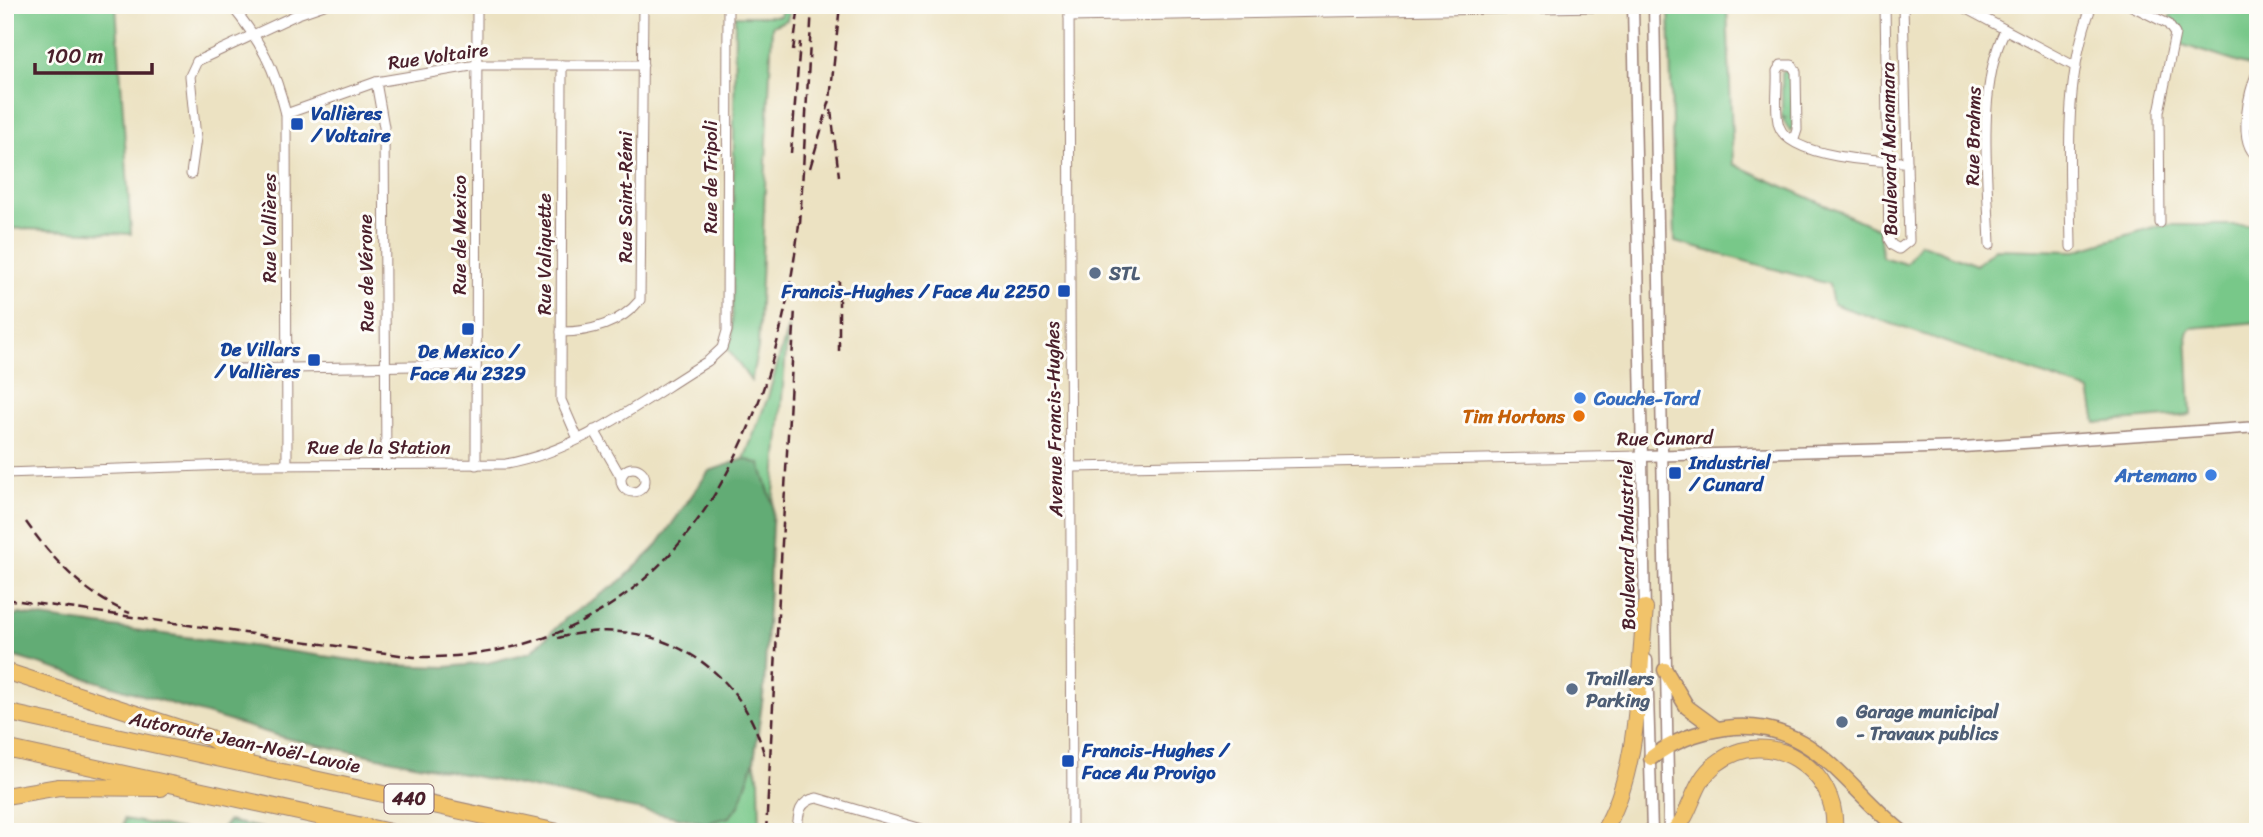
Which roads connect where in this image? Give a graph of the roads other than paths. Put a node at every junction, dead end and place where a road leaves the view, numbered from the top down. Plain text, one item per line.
1 (231, 5) edge
2 (324, 5) edge
3 (477, 5) edge
4 (643, 5) edge
5 (728, 5) edge
6 (1069, 5) edge
7 (1885, 5) edge
8 (1903, 5) edge
9 (1959, 5) edge
10 (2092, 5) edge
11 (2130, 5) edge
12 (1633, 6) edge
13 (1654, 6) edge
14 (1069, 17) junction
15 (2005, 30) junction
16 (254, 34) junction
17 (477, 65) junction
18 (562, 65) junction
19 (643, 65) junction
20 (2076, 67) junction
21 (2258, 70) edge
22 (376, 82) junction
23 (286, 114) junction
24 (1794, 139) junction
25 (2258, 157) edge
26 (1888, 162) junction
27 (1908, 162) junction
28 (191, 174) dead end
29 (2160, 223) dead end
30 (1990, 245) dead end
31 (2071, 247) dead end
32 (561, 332) junction
33 (722, 348) joint
34 (476, 365) junction
35 (385, 367) junction
36 (286, 368) junction
37 (238, 369) dead end
38 (2258, 427) edge
39 (594, 430) junction
40 (578, 439) junction
41 (1642, 456) junction
42 (1663, 456) junction
43 (386, 464) junction
44 (287, 465) junction
45 (476, 465) junction
46 (1073, 467) junction
47 (5, 473) edge
48 (621, 477) dead end
49 (1645, 608) junction
50 (1665, 670) junction
51 (5, 671) edge
52 (5, 712) edge
53 (1717, 730) junction
54 (1667, 746) junction
55 (5, 748) edge
56 (1651, 758) junction
57 (259, 767) junction
58 (191, 789) junction
59 (5, 796) edge
60 (390, 832) edge
61 (558, 832) edge
62 (797, 832) edge
63 (932, 832) edge
64 (1072, 832) edge
65 (1603, 832) edge
66 (1652, 832) edge
67 (1671, 832) edge
68 (1835, 832) edge
69 (1902, 832) edge

1 - 16 street, Rue Vallières
2 - 16 street
3 - 17 street, Rue de Mexico
4 - 19 street, Rue Saint-Rémi
5 - 33 street, Rue de Tripoli
6 - 14 street, Avenue Francis-Hughes
7 - 26 street, Boulevard Mcnamara
8 - 27 street, Boulevard Mcnamara
9 - 15 street
10 - 20 street
11 - 29 street
12 - 13 street
12 - 14 street
12 - 41 street, Boulevard Industriel
13 - 42 street, Boulevard Industriel
14 - 46 street, Avenue Francis-Hughes
15 - 20 street
15 - 30 street, Rue Brahms
16 - 23 street, Rue Vallières
16 - 28 street
17 - 18 street, Rue Voltaire
17 - 22 street, Rue Voltaire
17 - 34 street, Rue de Mexico
18 - 19 street, Rue Voltaire
18 - 32 street, Rue Valiquette
19 - 32 street, Rue Saint-Rémi
20 - 31 street
21 - 25 street
22 - 23 street, Rue Voltaire
22 - 35 street, Rue de Vérone
23 - 36 street, Rue Vallières
24 - 24 street
24 - 26 street
26 - 27 street
26 - 27 street, Boulevard Mcnamara
32 - 40 street, Rue Valiquette
33 - 39 street, Rue de la Station
34 - 35 street
34 - 45 street, Rue de Mexico
35 - 36 street
35 - 43 street, Rue de Vérone
36 - 37 street
36 - 44 street, Rue Vallières
38 - 42 street, Rue Cunard
39 - 40 street, Rue de la Station
39 - 48 street
40 - 45 street, Rue de la Station
41 - 42 street, Rue Cunard
41 - 46 street, Rue Cunard
41 - 49 street, Boulevard Industriel
42 - 50 street, Boulevard Industriel
43 - 44 street, Rue de la Station
43 - 45 street, Rue de la Station
44 - 47 street, Rue de la Station
46 - 64 street, Avenue Francis-Hughes
49 - 56 street, Boulevard Industriel
49 - 65 highway
50 - 53 main road
50 - 54 street, Boulevard Industriel
51 - 57 highway
52 - 57 highway, Autoroute Jean-Noël-Lavoie / 440
53 - 54 main road
53 - 69 main road
54 - 56 main road
54 - 67 street, Boulevard Industriel
55 - 58 highway, 440
56 - 66 street, Boulevard Industriel
57 - 61 highway, Autoroute Jean-Noël-Lavoie / 440
58 - 59 highway
58 - 60 highway, 440
62 - 63 street
67 - 68 highway

